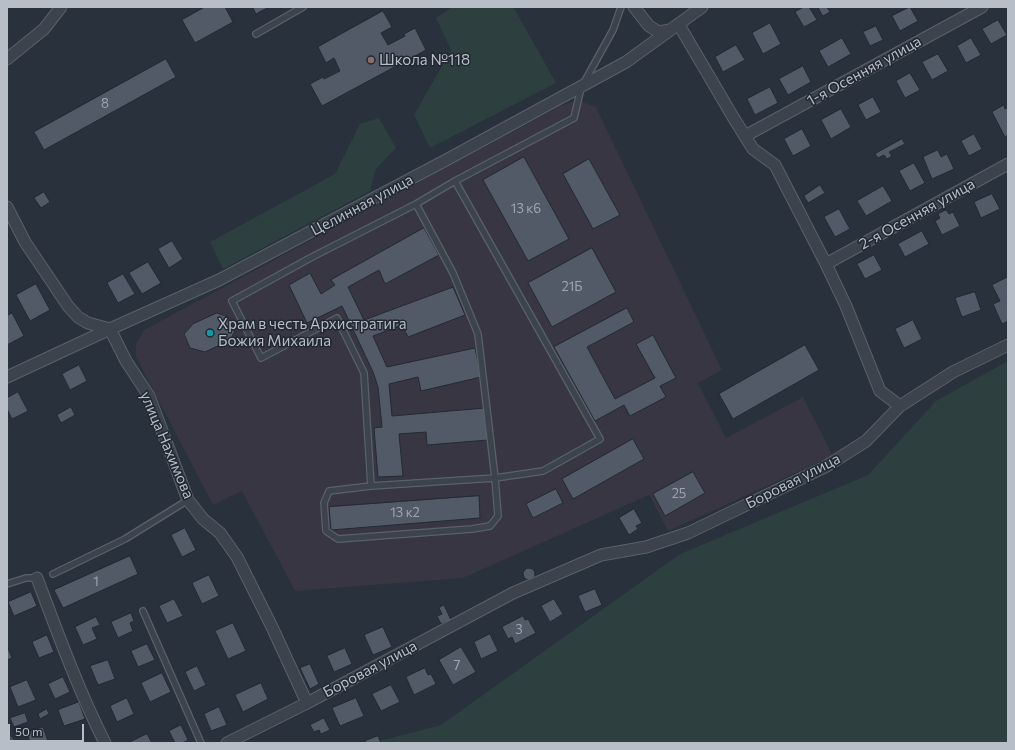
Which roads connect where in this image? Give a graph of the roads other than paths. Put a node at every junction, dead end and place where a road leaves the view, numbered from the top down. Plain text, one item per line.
1 (60, 7) edge
2 (303, 7) edge
3 (621, 7) edge
4 (634, 7) edge
5 (702, 7) edge
6 (982, 7) edge
7 (676, 27) junction
8 (256, 34) dead end
9 (7, 58) edge
10 (581, 88) junction
11 (745, 136) junction
12 (1008, 164) edge
13 (455, 181) junction
14 (416, 204) junction
15 (7, 207) edge
16 (826, 264) junction
17 (110, 328) junction
18 (1008, 345) edge
19 (7, 377) edge
20 (900, 406) junction
21 (495, 478) junction
22 (371, 486) junction
23 (188, 500) junction
24 (53, 574) dead end
25 (37, 578) joint
26 (7, 584) edge
27 (143, 611) dead end
28 (307, 703) junction
29 (105, 743) edge
30 (201, 743) edge
31 (227, 743) edge

1 - 9 street
2 - 8 lane
3 - 10 lane
4 - 7 street
5 - 7 street, Целинная улица
6 - 11 street, 1-я Осенняя улица
7 - 10 street, Целинная улица
7 - 11 street
10 - 13 lane
10 - 17 street, Целинная улица
11 - 16 street
12 - 16 street, 2-я Осенняя улица
13 - 14 lane
13 - 21 lane
14 - 21 lane
14 - 22 lane
15 - 17 street
16 - 20 street
17 - 19 street, Целинная улица
17 - 23 street, улица Нахимова
18 - 20 street, Боровая улица
20 - 28 street, Боровая улица
21 - 22 lane
21 - 22 lane
23 - 24 lane
23 - 28 street, улица Нахимова
25 - 26 lane
25 - 29 street
27 - 30 lane
28 - 31 street, Боровая улица

